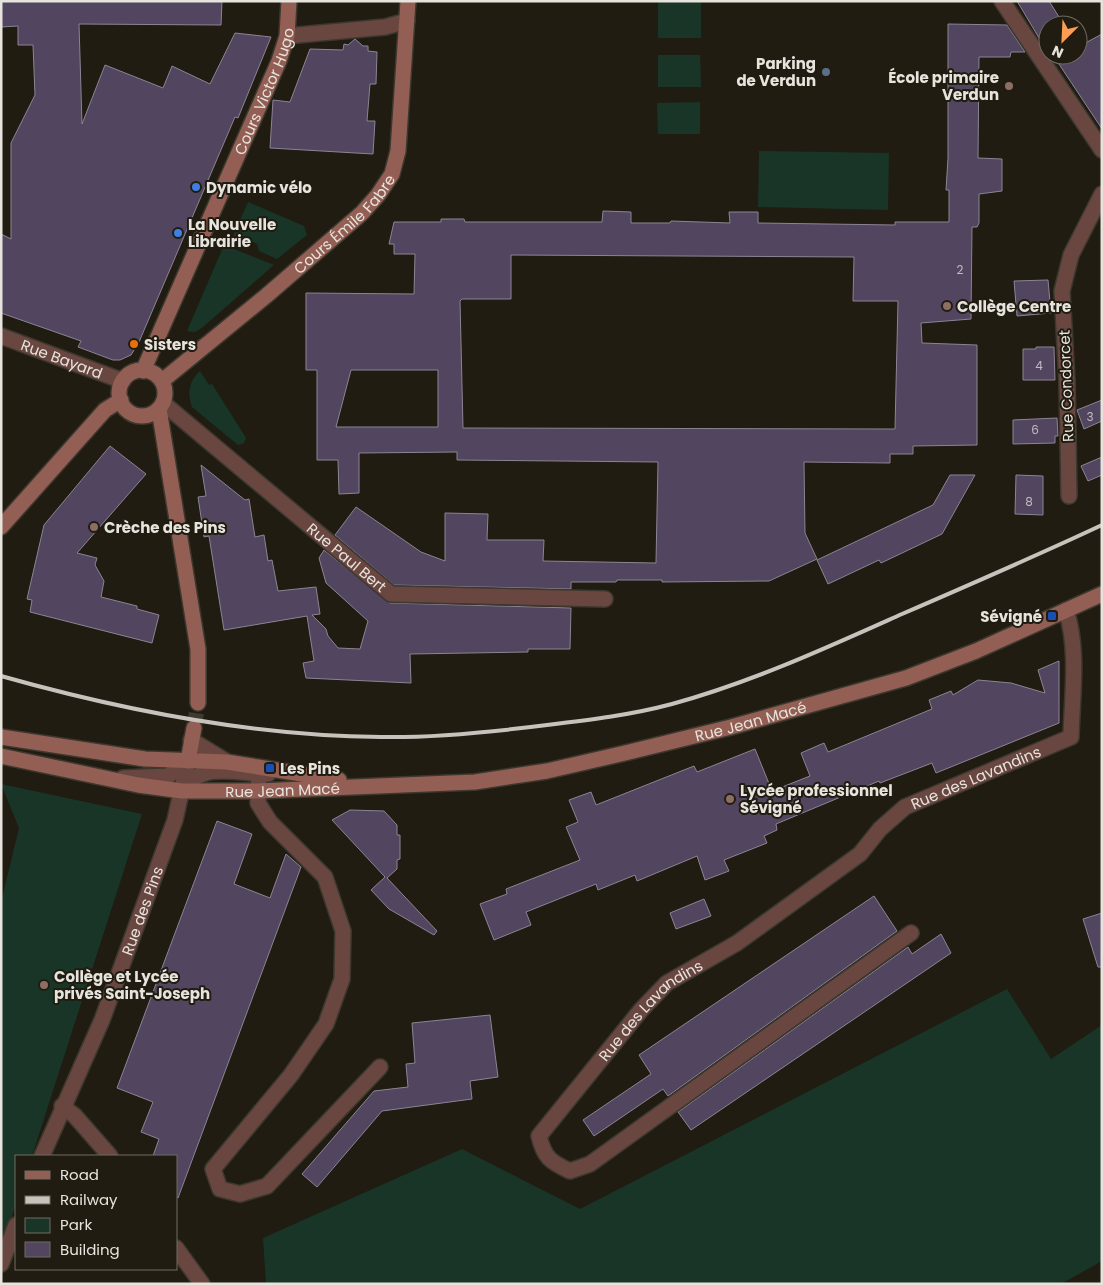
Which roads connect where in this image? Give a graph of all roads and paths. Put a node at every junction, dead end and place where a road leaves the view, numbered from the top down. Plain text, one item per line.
1 (289, 1) edge
2 (408, 1) edge
3 (1002, 1) edge
4 (407, 21) junction
5 (287, 36) junction
6 (1102, 150) edge
7 (1102, 194) edge
8 (1, 336) edge
9 (143, 371) junction
10 (123, 381) junction
11 (162, 381) junction
12 (121, 400) junction
13 (161, 406) junction
14 (1069, 496) dead end
15 (1, 527) edge
16 (1102, 594) edge
17 (605, 599) dead end
18 (1066, 610) junction
19 (198, 703) tunnel mouth
20 (1, 737) edge
21 (1, 756) edge
22 (188, 761) junction
23 (227, 762) junction
24 (259, 770) junction
25 (102, 778) junction
26 (382, 786) junction
27 (182, 791) junction
28 (257, 791) junction
29 (911, 933) dead end
30 (380, 1067) dead end
31 (62, 1106) junction
32 (42, 1155) edge
33 (109, 1155) edge
34 (15, 1228) edge
35 (178, 1251) edge
36 (1, 1264) edge
37 (202, 1284) edge

1 - 5 street, Cours Victor Hugo
2 - 4 street, Cours Émile Fabre
3 - 6 street
4 - 5 street
4 - 11 street, Cours Émile Fabre
5 - 9 street, Cours Victor Hugo
7 - 14 street, Rue Condorcet
8 - 10 street, Rue Bayard
9 - 10 street
9 - 11 street
10 - 12 street
11 - 13 street
12 - 13 street
12 - 15 street
13 - 17 street, Rue Paul Bert
13 - 19 street
16 - 18 street, Rue Jean Macé
18 - 26 street, Rue Jean Macé
18 - 29 street, Rue des Lavandins
20 - 22 street, Rue Jean Macé
21 - 25 street, Rue Jean Macé
22 - 23 street, Rue Jean Macé
22 - 23 street, Rue des Pins
22 - 25 street
22 - 27 street, Rue des Pins
23 - 24 street, Rue Jean Macé
24 - 26 street, Rue Jean Macé
24 - 27 street
24 - 28 street
25 - 27 street, Rue Jean Macé
26 - 28 street, Rue Jean Macé
27 - 28 street, Rue Jean Macé
27 - 31 street, Rue des Pins
28 - 30 street
31 - 32 street, Rue des Pins
31 - 33 street
34 - 36 street
35 - 37 street

